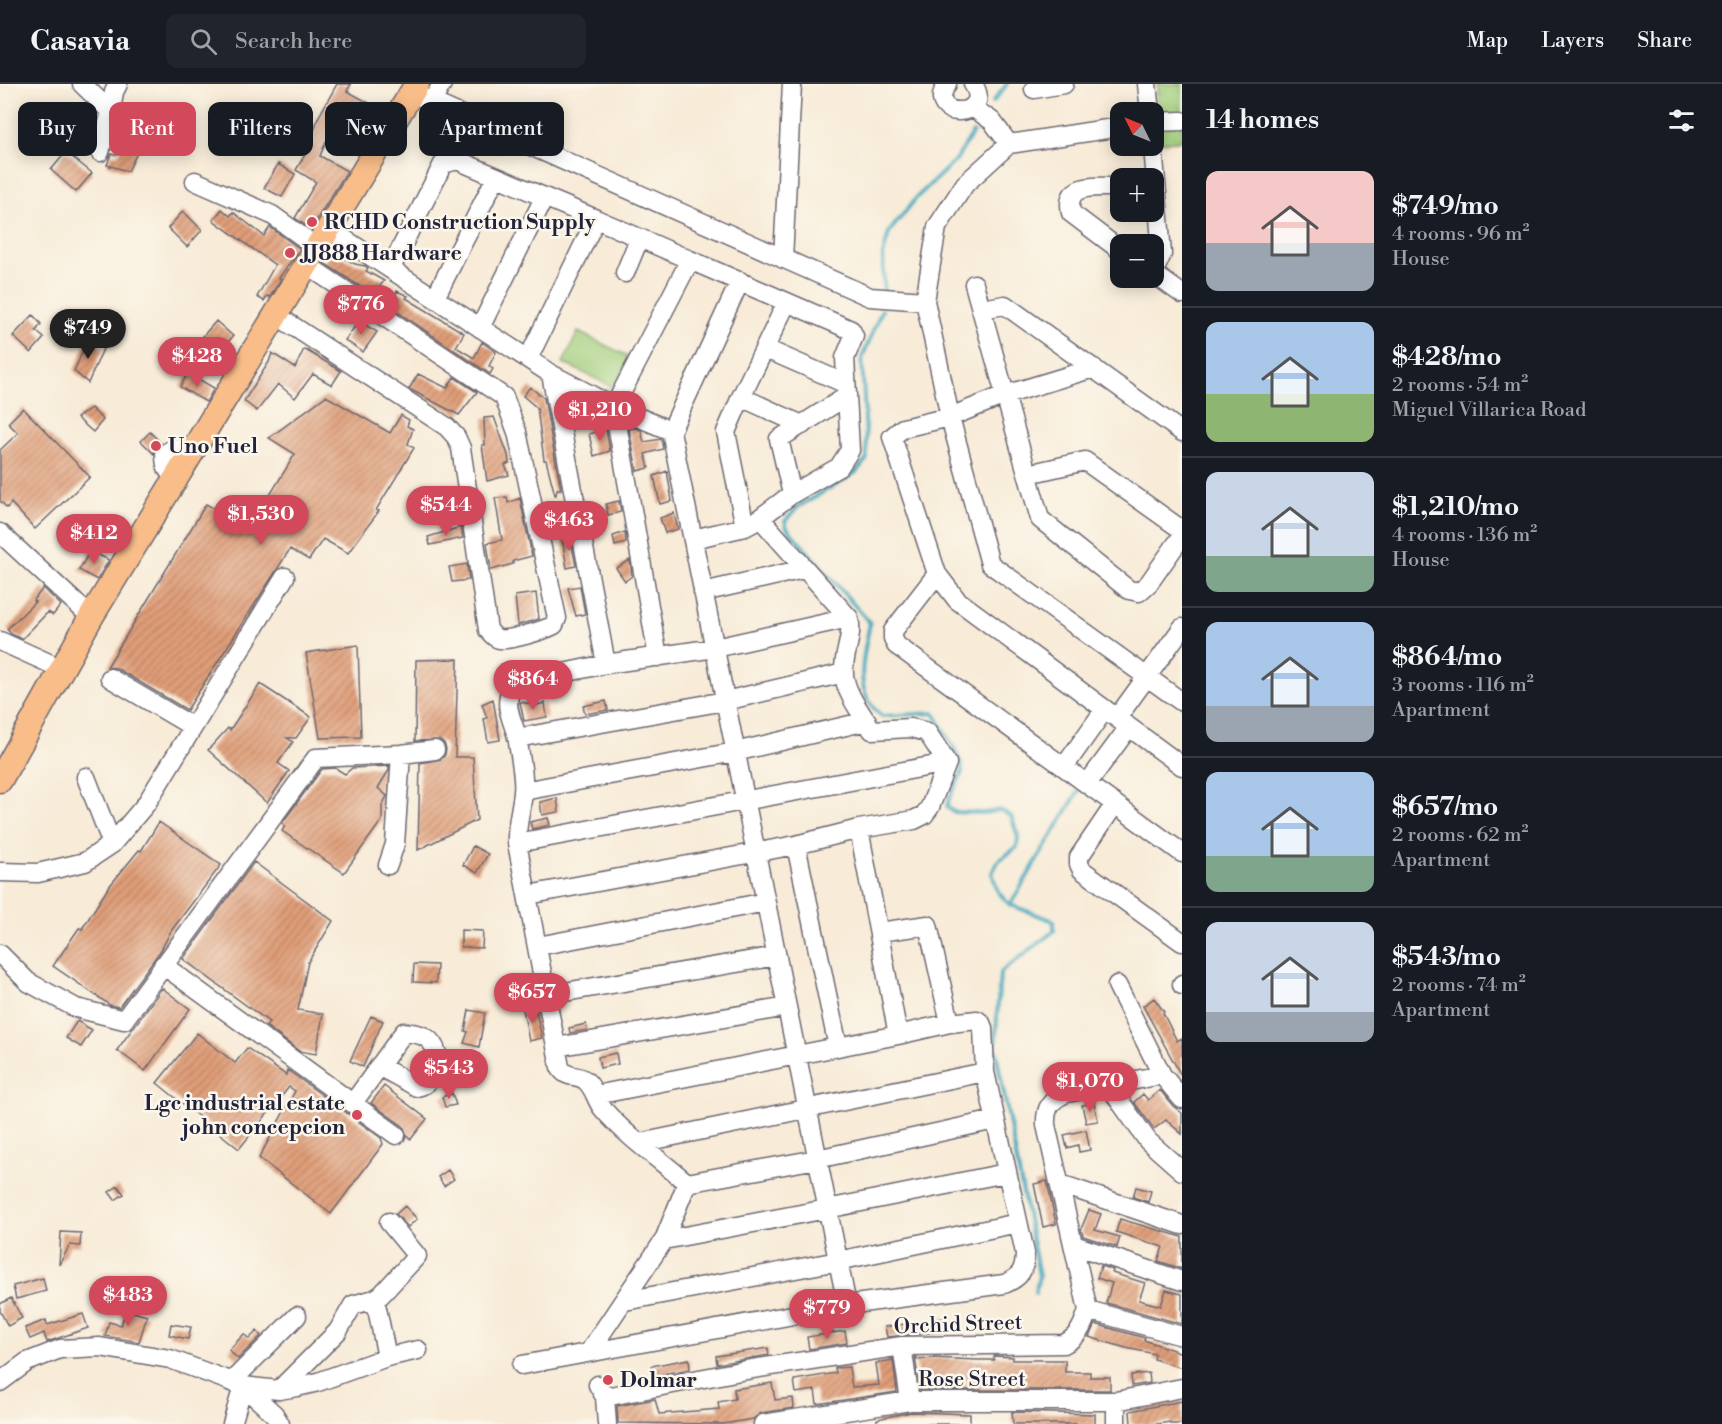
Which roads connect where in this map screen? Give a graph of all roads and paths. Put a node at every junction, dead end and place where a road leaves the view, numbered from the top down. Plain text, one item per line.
1 (82, 84) edge
2 (118, 84) edge
3 (442, 84) edge
4 (792, 84) edge
5 (972, 84) edge
6 (1064, 84) edge
7 (1147, 84) edge
8 (942, 85) edge
9 (1034, 89) dead end
10 (420, 93) edge
11 (112, 102) edge
12 (1149, 102) edge
13 (972, 107) junction
14 (109, 110) edge
15 (109, 119) edge
16 (1182, 121) edge
17 (1164, 122) edge
18 (1110, 129) edge
19 (1009, 144) junction
20 (100, 152) dead end
21 (496, 177) junction
22 (195, 181) dead end
23 (1110, 187) edge
24 (544, 198) junction
25 (596, 219) junction
26 (639, 239) junction
27 (1110, 242) edge
28 (318, 248) junction
29 (783, 259) junction
30 (690, 260) junction
31 (391, 268) junction
32 (625, 273) dead end
33 (740, 280) junction
34 (1164, 281) edge
35 (974, 284) dead end
36 (1182, 294) edge
37 (435, 298) junction
38 (925, 301) junction
39 (787, 302) junction
40 (981, 309) junction
41 (276, 315) junction
42 (480, 328) junction
43 (766, 349) junction
44 (528, 359) junction
45 (1094, 368) junction
46 (551, 374) junction
47 (846, 390) junction
48 (1005, 395) junction
49 (741, 397) junction
50 (614, 407) junction
51 (950, 417) junction
52 (802, 425) junction
53 (671, 430) junction
54 (1182, 432) edge
55 (1028, 474) junction
56 (792, 494) junction
57 (752, 523) junction
58 (1182, 530) edge
59 (0, 533) edge
60 (1182, 536) edge
61 (693, 539) junction
62 (804, 569) junction
63 (937, 574) junction
64 (285, 577) dead end
65 (703, 592) junction
66 (91, 617) junction
67 (849, 618) junction
68 (1182, 628) edge
69 (0, 641) edge
70 (715, 648) junction
71 (657, 657) junction
72 (606, 664) junction
73 (62, 669) junction
74 (844, 673) junction
75 (1147, 676) junction
76 (110, 678) dead end
77 (725, 701) junction
78 (1182, 702) edge
79 (1117, 718) junction
80 (867, 721) junction
81 (194, 727) junction
82 (518, 738) junction
83 (435, 750) dead end
84 (735, 752) junction
85 (401, 754) junction
86 (947, 763) junction
87 (1182, 766) edge
88 (1064, 767) junction
89 (86, 777) dead end
90 (0, 780) edge
91 (1087, 784) junction
92 (523, 791) junction
93 (746, 802) junction
94 (1115, 804) junction
95 (859, 829) junction
96 (517, 843) junction
97 (112, 844) junction
98 (796, 845) junction
99 (755, 852) junction
100 (1182, 853) edge
101 (388, 865) dead end
102 (0, 873) edge
103 (528, 896) junction
104 (766, 902) junction
105 (879, 932) junction
106 (1182, 942) edge
107 (538, 946) junction
108 (0, 954) edge
109 (777, 956) junction
110 (163, 965) junction
111 (1117, 985) dead end
112 (547, 995) junction
113 (787, 1006) junction
114 (950, 1023) junction
115 (898, 1035) junction
116 (556, 1047) junction
117 (838, 1047) junction
118 (797, 1055) junction
119 (379, 1066) dead end
120 (985, 1072) junction
121 (1162, 1075) junction
122 (1109, 1086) junction
123 (596, 1095) junction
124 (1182, 1099) edge
125 (353, 1103) junction
126 (807, 1109) junction
127 (995, 1120) junction
128 (396, 1135) dead end
129 (639, 1143) junction
130 (817, 1159) junction
131 (1182, 1171) edge
132 (1006, 1173) junction
133 (687, 1183) junction
134 (1060, 1185) junction
135 (827, 1209) junction
136 (389, 1222) dead end
137 (1018, 1223) junction
138 (1182, 1225) edge
139 (664, 1240) junction
140 (1074, 1245) junction
141 (838, 1260) junction
142 (1182, 1281) edge
143 (375, 1299) junction
144 (625, 1301) junction
145 (847, 1305) junction
146 (1088, 1310) junction
147 (297, 1316) dead end
148 (1182, 1336) edge
149 (902, 1346) junction
150 (418, 1350) dead end
151 (590, 1352) junction
152 (387, 1357) junction
153 (522, 1365) dead end
154 (0, 1382) edge
155 (237, 1384) junction
156 (1182, 1388) edge
157 (279, 1390) junction
158 (910, 1401) junction
159 (1116, 1401) junction
160 (232, 1424) edge
161 (280, 1424) edge
162 (607, 1424) edge
163 (763, 1424) edge
164 (1116, 1424) edge

1 - 14 street
2 - 11 street
3 - 10 street
4 - 29 street
5 - 13 street
6 - 9 street
7 - 12 street
8 - 13 street
10 - 28 main road
10 - 29 street
13 - 19 street
15 - 20 street
16 - 17 street
18 - 19 street
19 - 38 street
21 - 24 street
21 - 31 street
21 - 37 street
22 - 28 street
23 - 27 street
24 - 25 street
24 - 42 street
25 - 26 street
25 - 44 street
26 - 30 street
26 - 32 street
28 - 31 street
28 - 41 main road
28 - 41 street
29 - 38 street
30 - 33 street
30 - 50 street
31 - 37 street
33 - 39 street
33 - 53 street
34 - 36 street
35 - 40 street
37 - 42 street
38 - 51 street
39 - 43 street
39 - 47 street
40 - 45 street
40 - 48 street
41 - 66 main road
42 - 44 street
43 - 47 street
43 - 49 street
44 - 46 street
45 - 48 street
45 - 54 street
46 - 50 street
46 - 72 street
47 - 52 street
47 - 56 street
48 - 51 street
48 - 55 street
49 - 52 street
49 - 57 street
50 - 53 street
50 - 71 street
51 - 63 street
51 - 75 street
52 - 56 street
53 - 61 street
55 - 58 street
55 - 60 street
56 - 57 street
57 - 61 street
57 - 62 street
59 - 66 street
61 - 65 street
62 - 65 street
62 - 67 street
63 - 79 street
63 - 88 street
64 - 81 street
65 - 70 street
66 - 73 main road
67 - 70 street
67 - 74 street
68 - 75 street
69 - 73 street
70 - 71 street
70 - 77 street
71 - 72 street
72 - 82 street
73 - 90 main road
74 - 77 street
74 - 80 street
75 - 78 street
75 - 79 street
76 - 81 street
77 - 82 street
77 - 84 street
79 - 87 street
79 - 88 street
79 - 91 street
80 - 84 street
80 - 86 street
81 - 97 street
82 - 92 street
83 - 85 street
84 - 92 street
84 - 93 street
85 - 101 street
85 - 110 street
86 - 93 street
86 - 95 street
88 - 91 street
89 - 97 street
91 - 94 street
92 - 96 street
93 - 96 street
93 - 99 street
94 - 100 street
94 - 106 street
95 - 98 street
95 - 105 street
96 - 103 street
97 - 102 street
98 - 99 street
98 - 117 street
99 - 103 street
99 - 104 street
103 - 107 street
104 - 107 street
104 - 109 street
105 - 114 street
105 - 115 street
107 - 112 street
108 - 110 street
109 - 112 street
109 - 113 street
110 - 125 street
111 - 121 street
112 - 116 street
113 - 116 street
113 - 118 street
114 - 115 street
114 - 120 street
115 - 117 street
116 - 123 street
117 - 118 street
118 - 123 street
118 - 126 street
119 - 125 street
120 - 126 street
120 - 127 street
121 - 122 street
121 - 124 street
122 - 131 street
122 - 134 street
123 - 129 street
125 - 128 street
126 - 129 street
126 - 130 street
127 - 130 street
127 - 132 street
129 - 133 street
130 - 133 street
130 - 135 street
132 - 135 street
132 - 137 street
133 - 139 street
134 - 138 street
134 - 140 street
135 - 139 street
135 - 141 street
136 - 143 street
137 - 141 street
137 - 145 street
139 - 144 street
140 - 142 street
140 - 146 street
141 - 144 street
141 - 145 street
143 - 152 street
143 - 157 street
144 - 151 street
145 - 151 street
146 - 148 street
146 - 149 street, Orchid Street
147 - 155 street
149 - 158 street
149 - 162 street, Orchid Street
150 - 152 street
151 - 153 street
152 - 157 street
154 - 155 street
155 - 157 street
155 - 160 street
155 - 161 street
156 - 159 street, Rose Street
158 - 159 street, Rose Street
158 - 163 street, Rose Street
159 - 164 street

